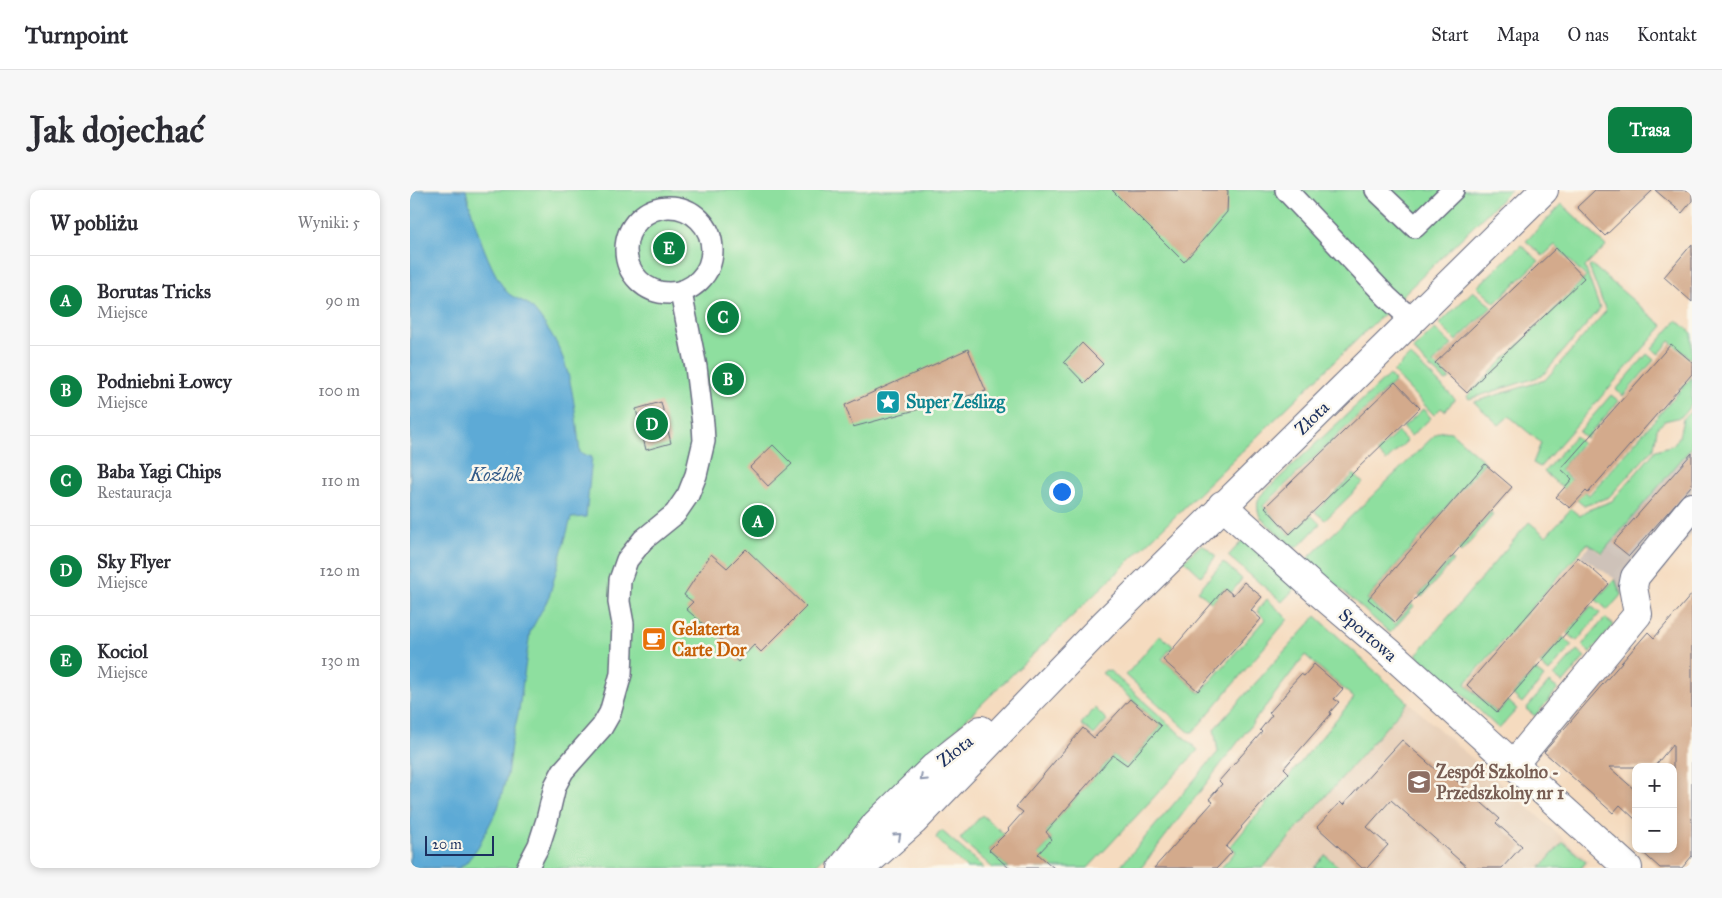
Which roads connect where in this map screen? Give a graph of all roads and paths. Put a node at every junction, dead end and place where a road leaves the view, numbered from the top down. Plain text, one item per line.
1 (1376, 190) edge
2 (1453, 190) edge
3 (1544, 190) edge
4 (1287, 195) edge
5 (653, 200) edge
6 (681, 293) junction
7 (1412, 320) junction
8 (1222, 506) junction
9 (1692, 507) edge
10 (1082, 646) junction
11 (1513, 766) junction
12 (1613, 863) edge
13 (527, 868) edge
14 (842, 868) edge
15 (861, 868) edge

1 - 2 street
3 - 7 street, Złota
4 - 7 street
5 - 6 street
5 - 6 street
6 - 13 street
7 - 8 street, Złota
8 - 10 street, Złota
8 - 11 street, Sportowa
9 - 11 street
10 -> 14 street, Złota
15 -> 10 street, Złota
11 - 12 street, Sportowa

